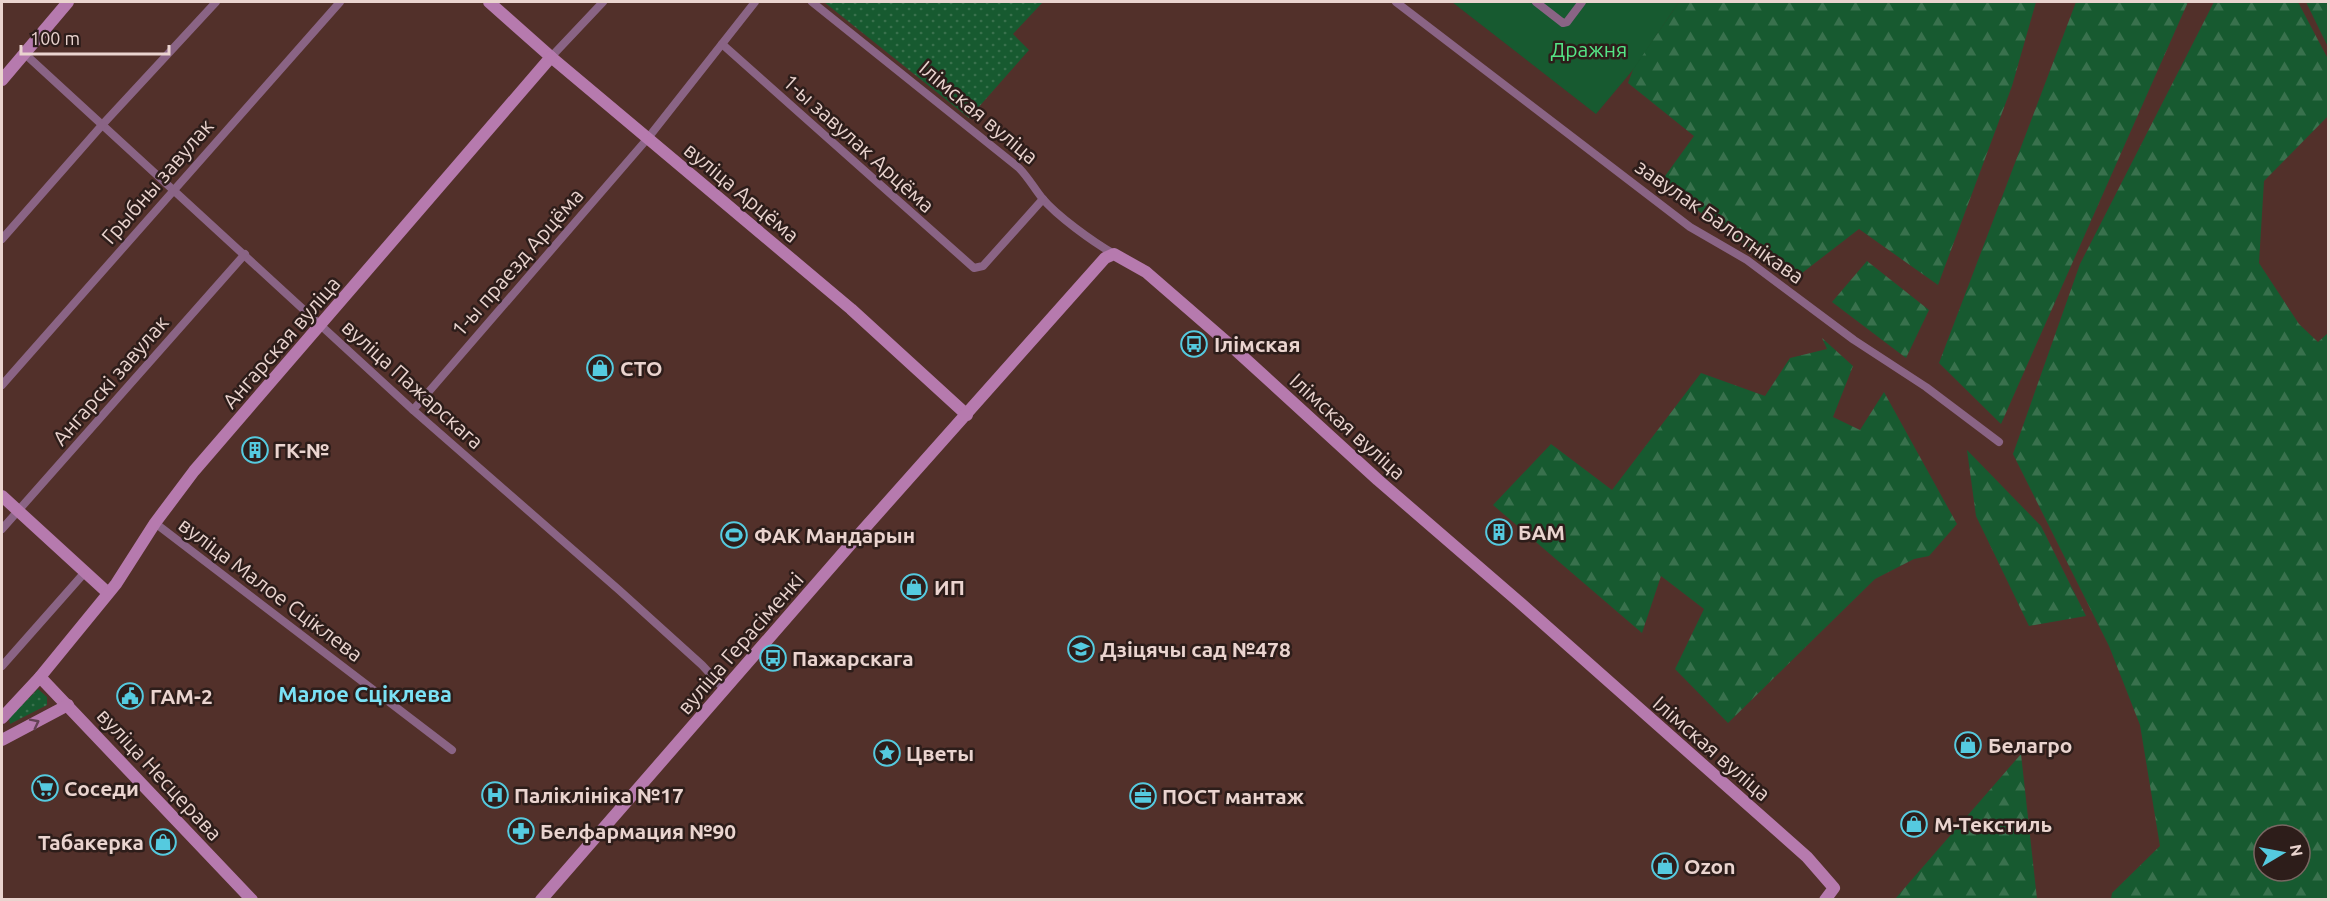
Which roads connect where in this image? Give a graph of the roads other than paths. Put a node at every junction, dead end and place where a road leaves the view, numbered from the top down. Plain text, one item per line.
1 (68, 2) edge
2 (216, 2) edge
3 (340, 2) edge
4 (489, 2) edge
5 (603, 2) edge
6 (756, 2) edge
7 (812, 2) edge
8 (1396, 2) edge
9 (1536, 2) edge
10 (1582, 2) edge
11 (722, 44) junction
12 (25, 54) junction
13 (551, 57) junction
14 (2, 80) edge
15 (103, 124) junction
16 (648, 138) junction
17 (172, 190) junction
18 (1043, 199) junction
19 (2, 239) edge
20 (1114, 254) junction
21 (245, 255) junction
22 (321, 325) junction
23 (2, 385) edge
24 (413, 410) junction
25 (967, 415) junction
26 (2000, 442) dead end
27 (2, 496) edge
28 (19, 511) junction
29 (155, 523) junction
30 (2, 529) edge
31 (86, 571) junction
32 (108, 593) junction
33 (2, 666) edge
34 (39, 677) junction
35 (725, 690) junction
36 (68, 705) junction
37 (2, 718) edge
38 (2, 740) edge
39 (452, 750) dead end
40 (252, 900) edge
41 (541, 900) edge
42 (1825, 900) edge

1 - 12 street
2 - 15 street
3 - 17 street, Грыбны завулак
4 - 13 street, вуліца Арцёма
5 - 13 street, Ангарская вуліца
6 - 11 street
7 - 18 street, Ілімская вуліца
8 - 26 street, завулак Балотнікава
9 - 10 street
11 - 16 street
11 - 18 street, 1-ы завулак Арцёма
12 - 14 street
12 - 15 street, вуліца Пажарскага
13 - 16 street, вуліца Арцёма
13 - 22 street, Ангарская вуліца
15 - 17 street, вуліца Пажарскага
15 - 19 street
16 - 24 street, 1-ы праезд Арцёма
16 - 25 street, вуліца Арцёма
17 - 21 street, вуліца Пажарскага
17 - 23 street, Грыбны завулак
18 - 20 street, Ілімская вуліца
20 - 25 street, вуліца Герасіменкі
20 - 42 street, Ілімская вуліца
21 - 22 street, вуліца Пажарскага
21 - 28 street, Ангарскі завулак
22 - 24 street, вуліца Пажарскага
22 - 29 street, Ангарская вуліца
24 - 35 street, вуліца Пажарскага
25 - 35 street, вуліца Герасіменкі
27 - 28 street
28 - 30 street, Ангарскі завулак
28 - 31 street
29 - 32 street, Ангарская вуліца
29 - 39 street, вуліца Малое Сціклева
31 - 32 street
31 - 33 street
32 - 34 street, Ангарская вуліца
34 - 36 street, вуліца Несцерава
34 - 37 street, Ангарская вуліца
35 - 41 street, вуліца Герасіменкі
38 -> 36 street
36 - 40 street, вуліца Несцерава

